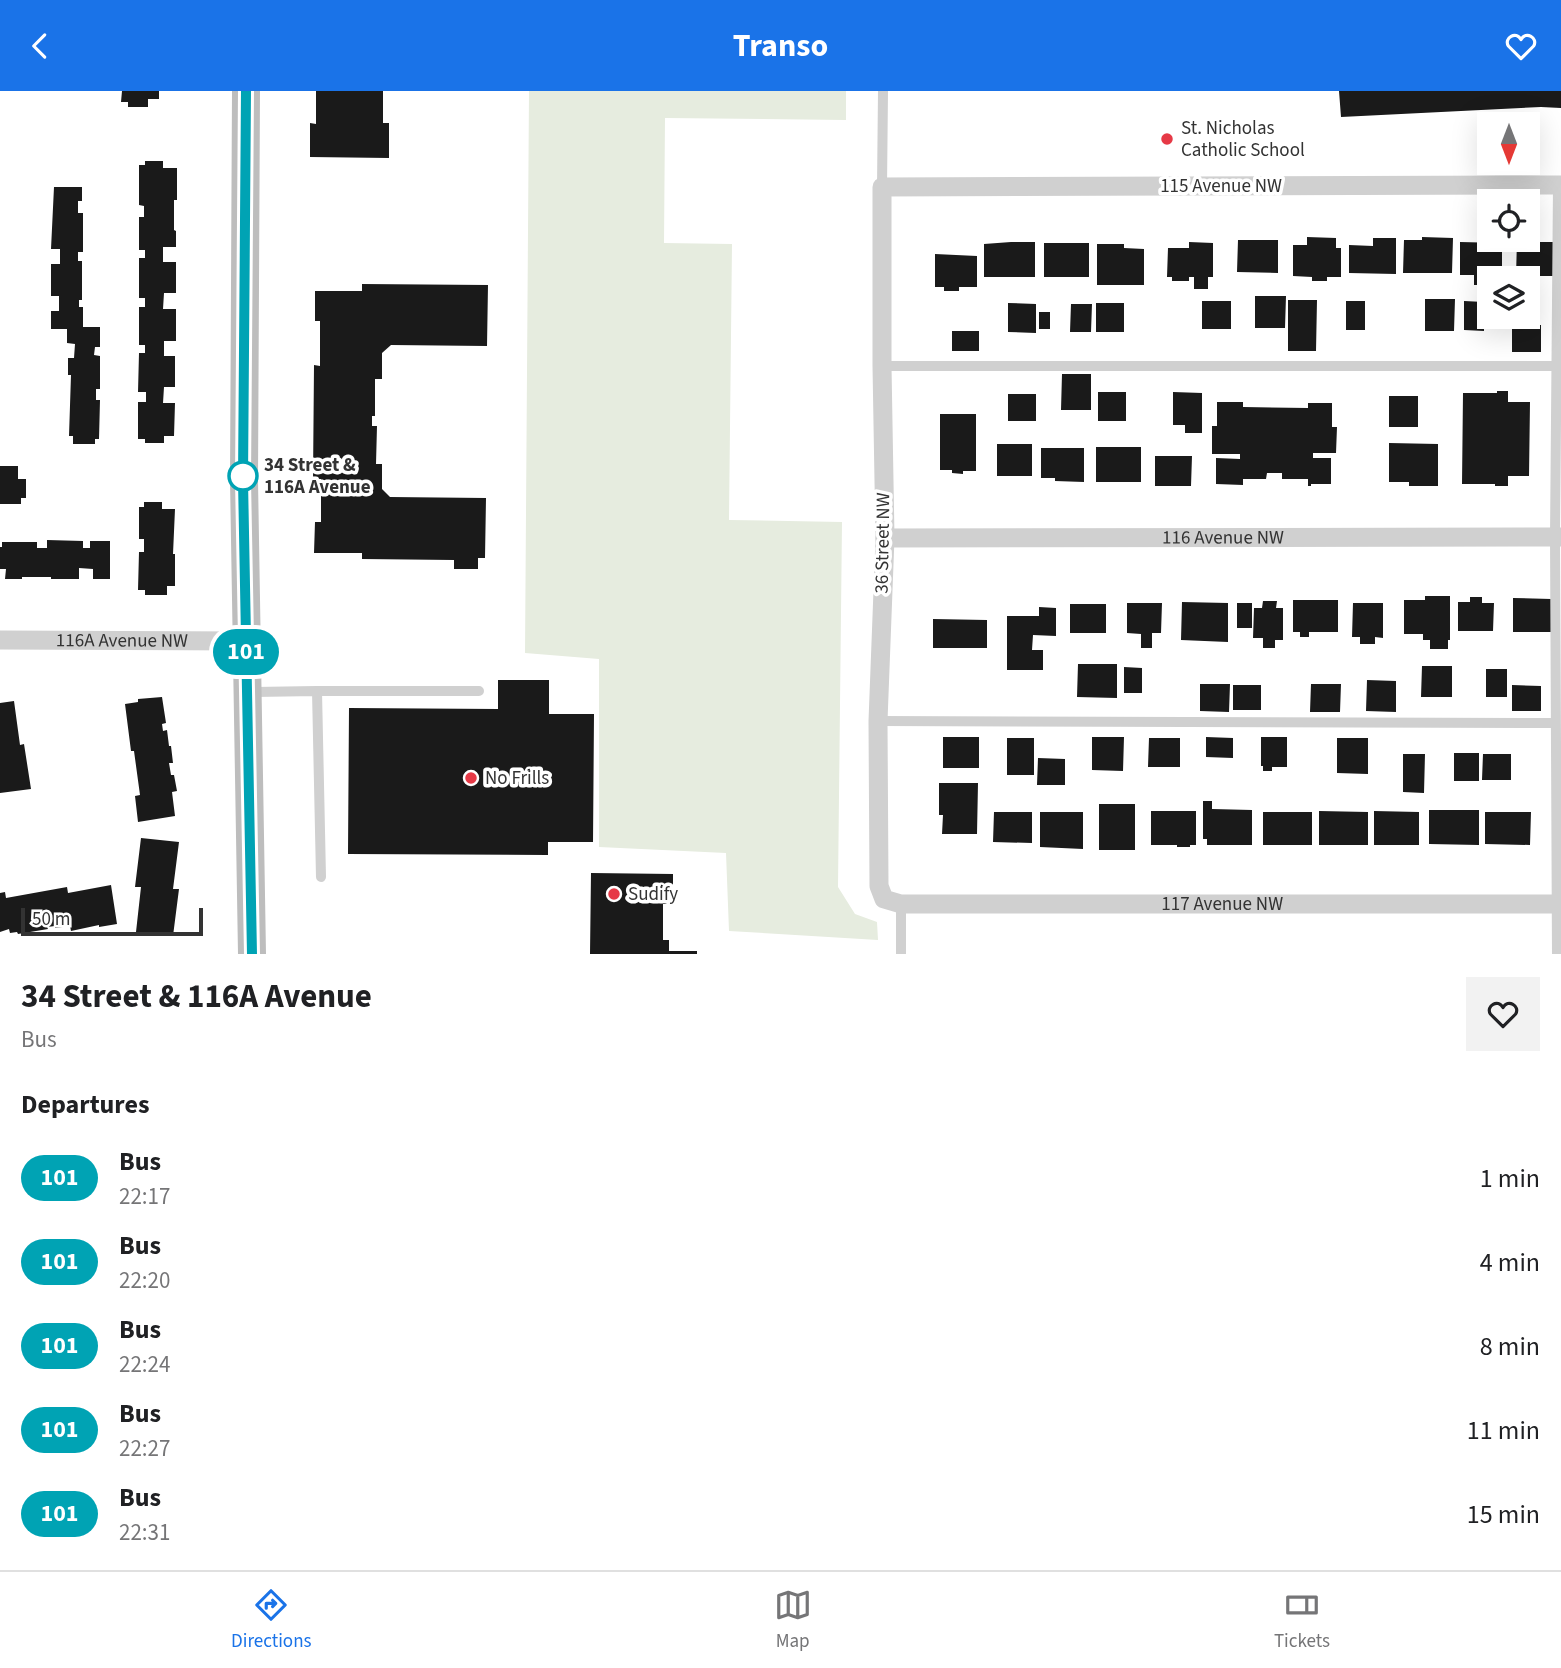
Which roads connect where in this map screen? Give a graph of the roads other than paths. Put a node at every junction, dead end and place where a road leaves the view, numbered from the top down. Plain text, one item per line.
1 (246, 91) edge
2 (883, 91) edge
3 (1559, 185) edge
4 (882, 187) junction
5 (882, 366) junction
6 (1557, 366) junction
7 (1558, 537) edge
8 (884, 538) junction
9 (0, 640) edge
10 (246, 641) junction
11 (317, 691) junction
12 (479, 691) dead end
13 (247, 692) junction
14 (877, 720) junction
15 (1555, 723) junction
16 (321, 877) dead end
17 (892, 902) junction
18 (1559, 904) edge
19 (252, 954) edge
20 (901, 954) edge
21 (1557, 954) edge

1 - 10 street
2 - 4 lane
3 - 4 street, 115 Avenue NW
3 - 6 lane
4 - 5 street, 36 Street NW
5 - 6 lane
5 - 8 street, 36 Street NW
6 - 7 lane
7 - 8 street, 116 Avenue NW
7 - 15 lane
8 - 14 street, 36 Street NW
9 - 10 street, 116A Avenue NW
10 - 13 street
11 - 12 lane
11 - 13 lane
11 - 16 lane
13 - 19 street
14 - 15 lane
14 - 17 street, 36 Street NW
15 - 18 lane
17 - 18 street, 117 Avenue NW
17 - 20 lane
18 - 21 lane

